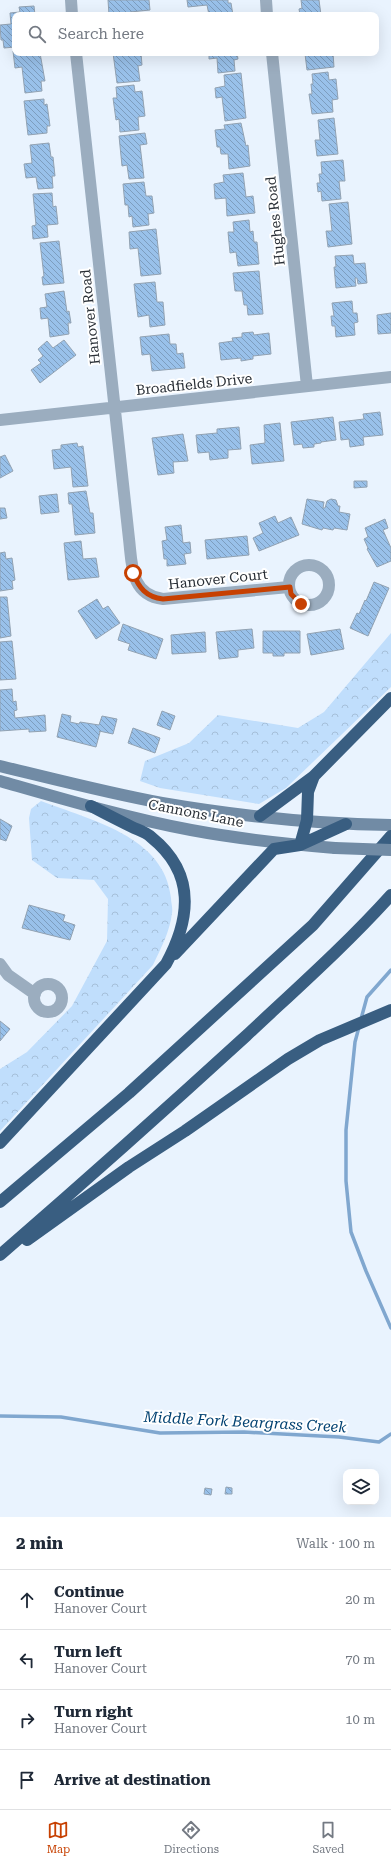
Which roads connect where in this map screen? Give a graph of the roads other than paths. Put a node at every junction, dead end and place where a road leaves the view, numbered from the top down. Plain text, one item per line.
1 (70, 0) edge
2 (266, 0) edge
3 (72, 12) edge
4 (268, 12) edge
5 (76, 56) edge
6 (272, 56) edge
7 (391, 377) edge
8 (307, 386) junction
9 (114, 408) junction
10 (0, 420) edge
11 (135, 578) joint
12 (290, 587) dead end
13 (391, 698) edge
14 (0, 766) edge
15 (314, 776) junction
16 (0, 781) edge
17 (91, 788) junction
18 (89, 806) junction
19 (260, 816) junction
20 (307, 820) junction
21 (346, 824) junction
22 (391, 825) edge
23 (391, 836) edge
24 (300, 845) junction
25 (391, 850) edge
26 (391, 895) edge
27 (0, 964) edge
28 (166, 964) junction
29 (34, 994) dead end
30 (391, 1010) edge
31 (0, 1143) edge
32 (0, 1202) edge
33 (0, 1255) edge
34 (0, 1260) edge

1 - 3 street
2 - 4 street
5 - 9 street, Hanover Road
6 - 8 street, Hughes Road
7 - 8 street, Broadfields Drive
8 - 9 street, Broadfields Drive
9 - 10 street, Broadfields Drive
9 - 11 street, Hanover Road
11 - 12 street, Hanover Court
13 - 15 highway
14 - 17 main road, Cannons Lane
15 - 19 highway
15 - 20 highway
16 - 18 main road, Cannons Lane
17 - 18 main road
17 - 19 main road, Cannons Lane
18 - 24 main road, Cannons Lane
18 - 28 highway
19 - 20 main road, Cannons Lane
20 - 21 main road, Cannons Lane
20 - 24 highway
21 - 22 main road, Cannons Lane
21 - 24 highway
23 - 32 highway
24 - 25 main road, Cannons Lane, bridge
24 - 28 highway
26 - 33 highway
27 - 29 street
28 - 31 highway
30 - 34 highway

